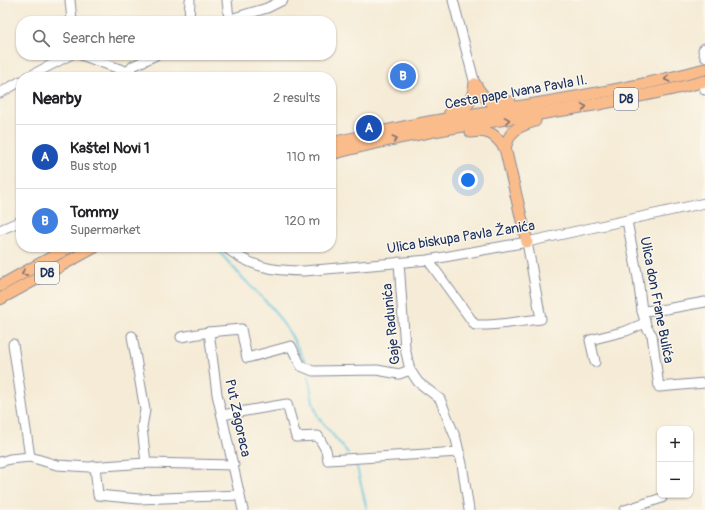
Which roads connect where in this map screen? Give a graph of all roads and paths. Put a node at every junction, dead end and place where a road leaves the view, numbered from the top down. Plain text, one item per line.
1 (70, 0) edge
2 (190, 0) edge
3 (227, 0) edge
4 (283, 0) edge
5 (453, 0) edge
6 (72, 16) edge
7 (189, 16) edge
8 (226, 16) edge
9 (240, 16) edge
10 (705, 48) edge
11 (705, 57) edge
12 (60, 60) edge
13 (93, 60) edge
14 (146, 60) edge
15 (705, 69) edge
16 (38, 72) edge
17 (122, 72) edge
18 (128, 72) edge
19 (16, 84) edge
20 (475, 84) junction
21 (704, 84) edge
22 (0, 93) edge
23 (530, 105) junction
24 (546, 114) junction
25 (428, 122) junction
26 (441, 131) junction
27 (336, 142) edge
28 (505, 148) junction
29 (336, 153) edge
30 (705, 203) edge
31 (627, 221) junction
32 (16, 223) edge
33 (0, 230) edge
34 (527, 242) junction
35 (61, 252) edge
36 (86, 252) edge
37 (232, 252) edge
38 (428, 260) junction
39 (399, 262) junction
40 (0, 286) edge
41 (0, 299) edge
42 (705, 302) edge
43 (642, 311) junction
44 (645, 323) junction
45 (209, 332) junction
46 (132, 336) dead end
47 (181, 337) dead end
48 (13, 344) dead end
49 (595, 362) dead end
50 (410, 370) junction
51 (705, 383) edge
52 (222, 415) junction
53 (459, 452) junction
54 (30, 457) junction
55 (0, 462) edge
56 (146, 463) junction
57 (234, 465) junction
58 (95, 466) junction
59 (240, 496) junction
60 (662, 498) dead end
61 (631, 509) edge
62 (243, 510) edge
63 (469, 510) edge

1 - 6 street
2 - 7 street
3 - 8 street
4 - 9 street
5 - 20 street
10 - 11 street
12 - 16 street
13 - 17 street
14 - 18 street
15 -> 23 main road, Cesta pape Ivana Pavla II. / D8
19 - 22 street
20 - 23 main road
20 - 25 main road
24 -> 21 main road, Cesta pape Ivana Pavla II. / D8
23 - 25 main road, Cesta pape Ivana Pavla II. / D8
26 -> 24 main road, Cesta pape Ivana Pavla II. / D8
24 - 28 main road
25 - 27 main road, Cesta pape Ivana Pavla II. / D8
26 - 28 main road
29 -> 26 main road, Cesta pape Ivana Pavla II. / D8
28 - 34 main road
30 - 31 street, Ulica biskupa Pavla Žanića
31 - 34 street, Ulica biskupa Pavla Žanića
31 - 43 street, Ulica don Frane Bulića
32 - 33 street
34 - 38 street, Ulica biskupa Pavla Žanića
34 - 38 street
35 -> 40 main road, D8
36 - 41 main road, D8
37 - 39 street, Ulica biskupa Pavla Žanića
38 - 39 street, Ulica biskupa Pavla Žanića
39 - 50 street, Gaje Radunića
42 - 43 street
43 - 44 street, Ulica don Frane Bulića
44 - 49 street
44 - 51 street, Ulica don Frane Bulića
45 - 47 street
45 - 50 street
45 - 52 street, Put Zagoraca
46 - 56 street
48 - 54 street
50 - 53 street, Gaje Radunića
52 - 53 street
52 - 57 street, Put Zagoraca
53 - 63 street, Gaje Radunića
54 - 55 street
54 - 58 street
56 - 57 street
56 - 58 street
57 - 59 street, Put Zagoraca
58 - 59 street
59 - 62 street, Put Zagoraca
60 - 61 street

